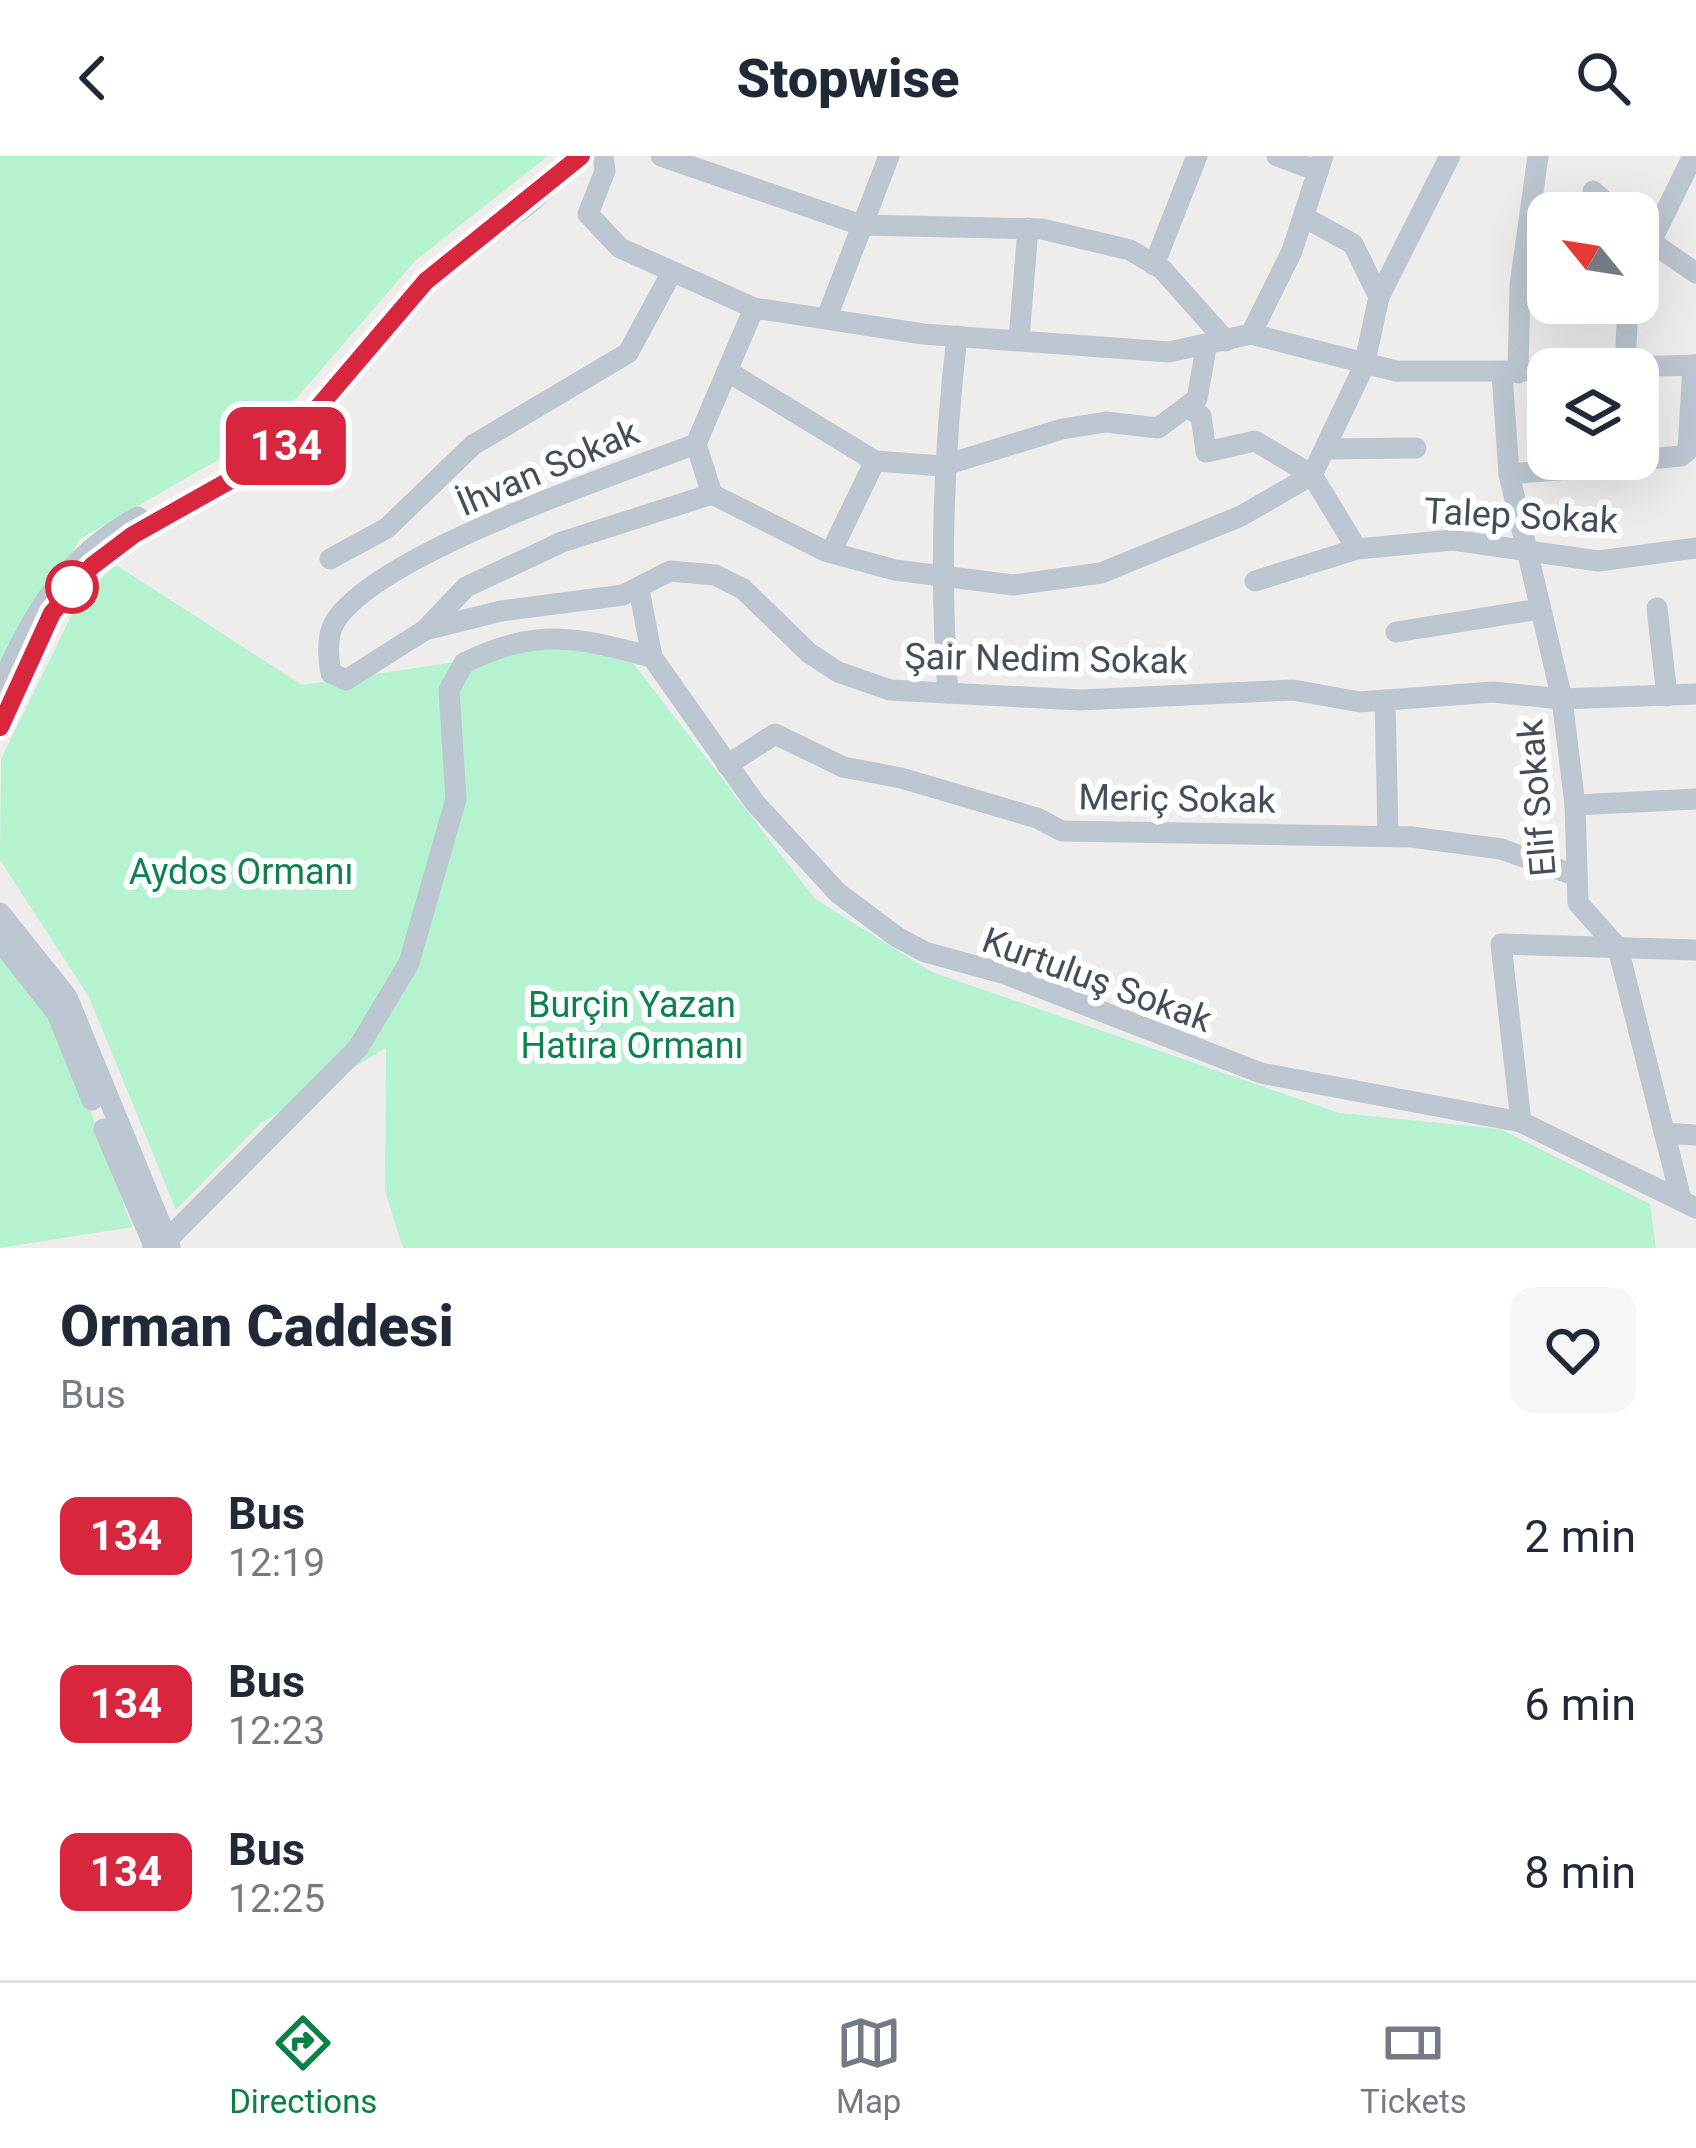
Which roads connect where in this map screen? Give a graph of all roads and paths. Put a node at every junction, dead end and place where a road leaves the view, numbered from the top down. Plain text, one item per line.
1 (564, 156) edge
2 (581, 156) edge
3 (603, 156) edge
4 (662, 156) edge
5 (889, 156) edge
6 (1197, 156) edge
7 (1277, 156) edge
8 (1450, 156) edge
9 (1538, 156) edge
10 (1693, 156) edge
11 (1320, 164) edge
12 (1659, 213) edge
13 (1304, 217) junction
14 (861, 225) junction
15 (1028, 228) junction
16 (1659, 248) edge
17 (1154, 265) junction
18 (672, 272) junction
19 (1696, 273) edge
20 (1379, 298) junction
21 (754, 308) junction
22 (827, 317) junction
23 (1251, 334) junction
24 (956, 336) junction
25 (1018, 339) junction
26 (1216, 344) junction
27 (1659, 364) edge
28 (1364, 365) junction
29 (1694, 365) edge
30 (727, 370) junction
31 (1527, 372) edge
32 (1510, 373) junction
33 (1190, 410) junction
34 (696, 444) junction
35 (1327, 448) junction
36 (1416, 448) dead end
37 (1659, 458) edge
38 (875, 461) junction
39 (942, 466) junction
40 (1527, 473) edge
41 (1509, 475) junction
42 (1312, 476) junction
43 (712, 494) junction
44 (1526, 547) junction
45 (1696, 548) edge
46 (1357, 549) junction
47 (831, 552) junction
48 (330, 559) dead end
49 (940, 576) junction
50 (1255, 580) dead end
51 (639, 589) junction
52 (1657, 608) dead end
53 (1540, 609) junction
54 (425, 630) junction
55 (1396, 632) dead end
56 (327, 654) joint
57 (652, 657) junction
58 (0, 687) edge
59 (948, 693) junction
60 (1696, 694) edge
61 (1667, 696) junction
62 (1385, 700) junction
63 (1562, 700) junction
64 (0, 727) edge
65 (728, 765) junction
66 (1696, 799) edge
67 (1575, 805) junction
68 (1388, 836) junction
69 (1576, 877) junction
70 (0, 913) edge
71 (0, 941) edge
72 (1618, 948) junction
73 (1696, 950) edge
74 (1521, 1122) junction
75 (1664, 1133) junction
76 (1696, 1135) edge
77 (1688, 1203) edge
78 (160, 1246) edge

1 - 58 street
2 - 64 street
3 - 18 street
4 - 14 street
5 - 14 street
6 - 17 street
7 - 11 street
8 - 20 street
9 - 32 street, Elif Sokak
10 - 12 street
11 - 13 street
13 - 20 street
13 - 23 street
14 - 15 street
14 - 22 street
15 - 17 street
15 - 25 street
16 - 19 street
17 - 26 street
18 - 21 street
18 - 48 street
20 - 28 street
21 - 22 street
21 - 30 street, İhvan Sokak
22 - 24 street
23 - 26 street
23 - 28 street
24 - 25 street
24 - 39 street
25 - 26 street
26 - 33 street
27 - 29 street
28 - 32 street
28 - 35 street
29 - 37 street
30 - 34 street, İhvan Sokak
30 - 38 street
31 - 32 street
32 - 41 street, Elif Sokak
33 - 39 street
33 - 42 street
34 - 43 street
34 - 56 street, İhvan Sokak
35 - 36 street
35 - 42 street
38 - 39 street
38 - 47 street
39 - 49 street
40 - 41 street
41 - 44 street, Elif Sokak
42 - 46 street
42 - 49 street
43 - 47 street
43 - 54 street
44 - 45 street, Talep Sokak
44 - 46 street, Talep Sokak
44 - 53 street, Elif Sokak
46 - 50 street, Talep Sokak
47 - 49 street
49 - 59 street
51 - 54 street, Şair Nedim Sokak
51 - 57 street, Kurtuluş Sokak
51 - 59 street, Şair Nedim Sokak
52 - 61 street
53 - 55 street
53 - 63 street, Elif Sokak
54 - 56 street, Şair Nedim Sokak
57 - 65 street, Kurtuluş Sokak
57 - 78 street
59 - 62 street, Şair Nedim Sokak
60 - 61 street, Şair Nedim Sokak
61 - 63 street, Şair Nedim Sokak
62 - 63 street, Şair Nedim Sokak
62 - 68 street
63 - 67 street, Elif Sokak
65 - 68 street, Meriç Sokak
65 - 74 street, Kurtuluş Sokak
66 - 67 street
67 - 69 street, Elif Sokak
68 - 69 street, Meriç Sokak
69 - 72 street, Elif Sokak
70 - 78 street
71 - 78 street
72 - 73 street
72 - 74 street
72 - 75 street, Elif Sokak
74 - 77 street, Kurtuluş Sokak
75 - 76 street
75 - 77 street, Elif Sokak

